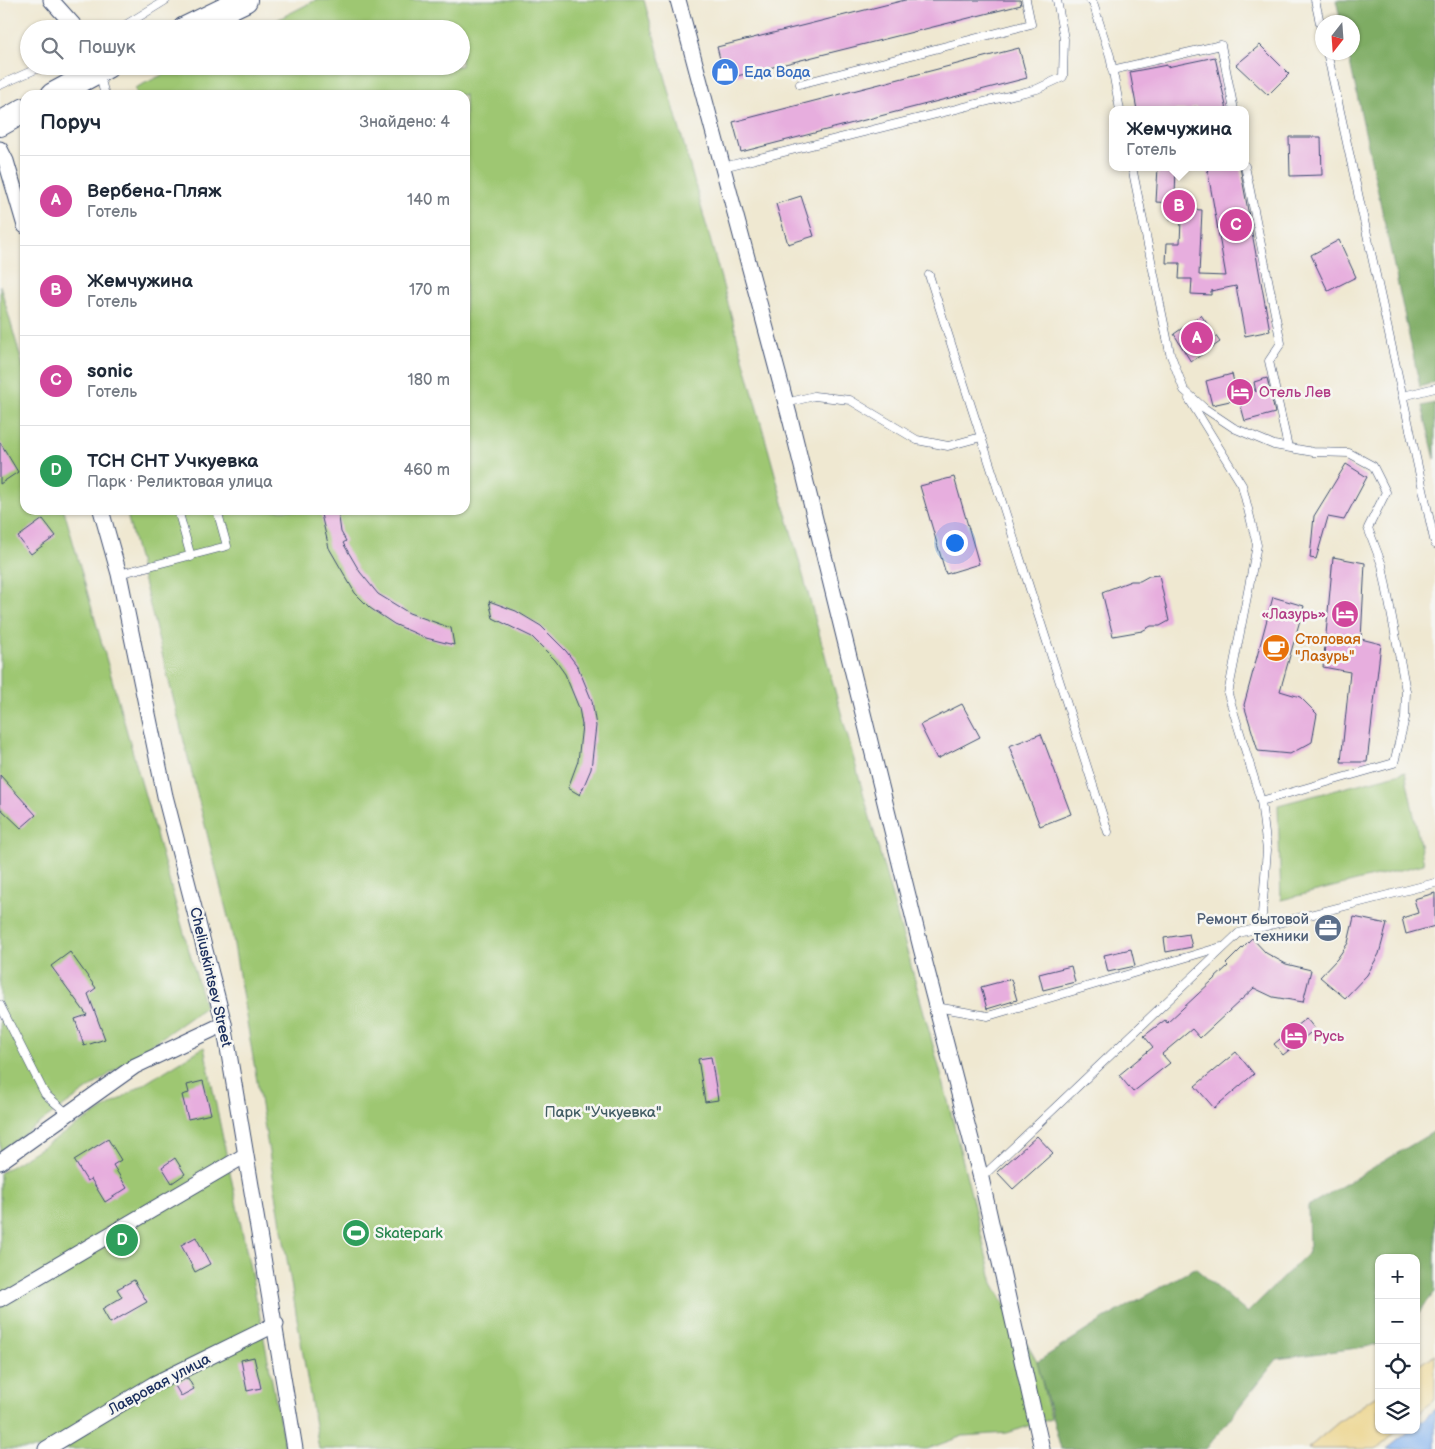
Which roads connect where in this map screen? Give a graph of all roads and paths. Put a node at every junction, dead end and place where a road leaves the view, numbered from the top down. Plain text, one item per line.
1 (51, 0) edge
2 (166, 0) edge
3 (245, 0) edge
4 (678, 0) edge
5 (1026, 0) edge
6 (1057, 0) edge
7 (1090, 0) edge
8 (1316, 0) edge
9 (1319, 15) edge
10 (69, 20) edge
11 (134, 20) edge
12 (204, 20) edge
13 (1329, 60) edge
14 (1112, 70) junction
15 (23, 75) edge
16 (90, 75) edge
17 (104, 75) edge
18 (800, 84) dead end
19 (0, 85) edge
20 (62, 90) edge
21 (105, 90) edge
22 (1119, 106) edge
23 (1233, 106) edge
24 (20, 113) edge
25 (0, 124) edge
26 (0, 149) edge
27 (723, 167) junction
28 (1133, 171) edge
29 (1246, 171) edge
30 (20, 193) edge
31 (929, 275) dead end
32 (1435, 388) edge
33 (1184, 390) junction
34 (1403, 396) junction
35 (786, 404) junction
36 (981, 436) junction
37 (1288, 447) junction
38 (102, 515) edge
39 (179, 515) edge
40 (218, 515) edge
41 (1435, 544) edge
42 (191, 557) junction
43 (119, 574) junction
44 (1261, 801) junction
45 (1108, 832) dead end
46 (1435, 883) edge
47 (1261, 927) junction
48 (1223, 947) junction
49 (0, 1005) edge
50 (936, 1007) junction
51 (224, 1024) junction
52 (69, 1115) junction
53 (244, 1156) junction
54 (0, 1162) edge
55 (982, 1178) junction
56 (0, 1299) edge
57 (276, 1324) junction
58 (46, 1449) edge
59 (295, 1449) edge
60 (1042, 1449) edge

1 - 10 street
2 - 11 lane
3 - 12 main road
4 - 27 street
5 - 18 lane
6 - 27 lane
7 - 14 lane
8 - 9 lane
13 - 34 lane
14 - 22 lane
14 - 23 lane
15 - 19 lane
16 - 20 main road
17 - 21 lane
24 - 25 main road
26 - 30 street
27 - 35 street
28 - 33 lane
29 - 37 lane
31 - 36 lane
32 - 34 lane
33 - 37 lane
33 - 44 lane
34 - 41 lane
35 - 36 lane
35 - 50 street
36 - 45 lane
37 - 44 lane
38 - 43 street, Cheliuskintsev Street
39 - 42 lane
40 - 42 lane
42 - 43 lane
43 - 51 street, Cheliuskintsev Street
44 - 47 lane
46 - 47 lane
47 - 48 lane
48 - 50 lane
48 - 55 lane
49 - 52 lane
50 - 55 street
51 - 52 street
51 - 53 street, Cheliuskintsev Street
52 - 54 street
53 - 56 street
53 - 57 street, Cheliuskintsev Street
55 - 60 street
57 - 58 street, Лавровая улица
57 - 59 street, Cheliuskintsev Street

